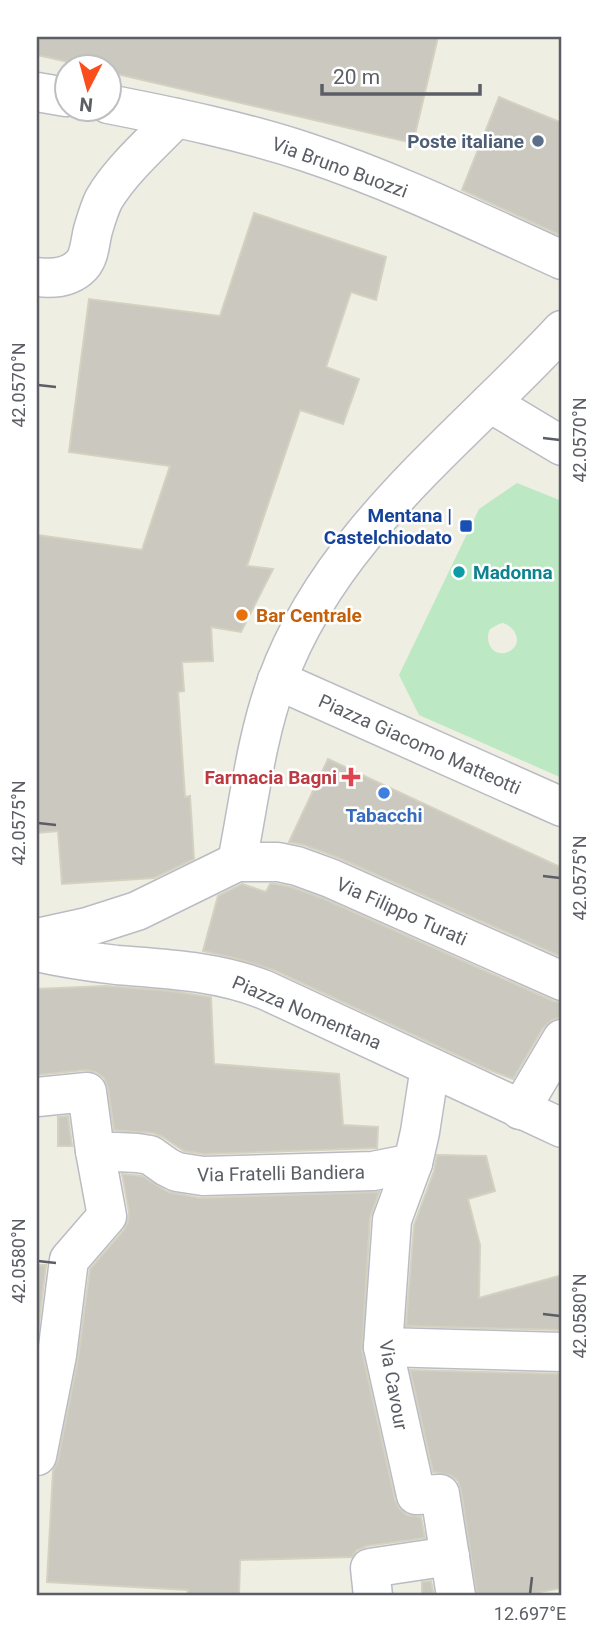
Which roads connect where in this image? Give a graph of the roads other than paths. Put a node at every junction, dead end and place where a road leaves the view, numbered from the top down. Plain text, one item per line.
1 (122, 107) edge
2 (176, 118) junction
3 (562, 260) edge
4 (37, 277) edge
5 (562, 330) edge
6 (491, 403) junction
7 (562, 446) edge
8 (277, 680) junction
9 (562, 807) edge
10 (237, 862) junction
11 (37, 938) edge
12 (37, 952) edge
13 (562, 981) edge
14 (562, 1039) edge
15 (430, 1067) junction
16 (37, 1097) edge
17 (520, 1110) junction
18 (562, 1128) edge
19 (95, 1151) junction
20 (412, 1163) junction
21 (383, 1347) junction
22 (562, 1352) edge
23 (37, 1456) edge
24 (450, 1556) junction
25 (373, 1596) edge
26 (457, 1596) edge

1 - 2 street, Via Bruno Buozzi
2 - 3 street, Via Bruno Buozzi
2 - 4 street
5 - 6 street
6 - 7 street
6 - 8 street
8 - 9 street, Piazza Giacomo Matteotti
8 - 10 street
10 - 11 street
10 - 13 street, Via Filippo Turati
12 - 15 street, Piazza Nomentana
14 - 17 street
15 - 17 street, Piazza Nomentana
15 - 20 street, Via Cavour
16 - 19 street
17 - 18 street, Piazza Nomentana
19 - 20 street, Via Fratelli Bandiera
19 - 23 street
20 - 21 street, Via Cavour
21 - 22 street
21 - 24 street, Via Cavour
24 - 25 street
24 - 26 street, Via Cavour

